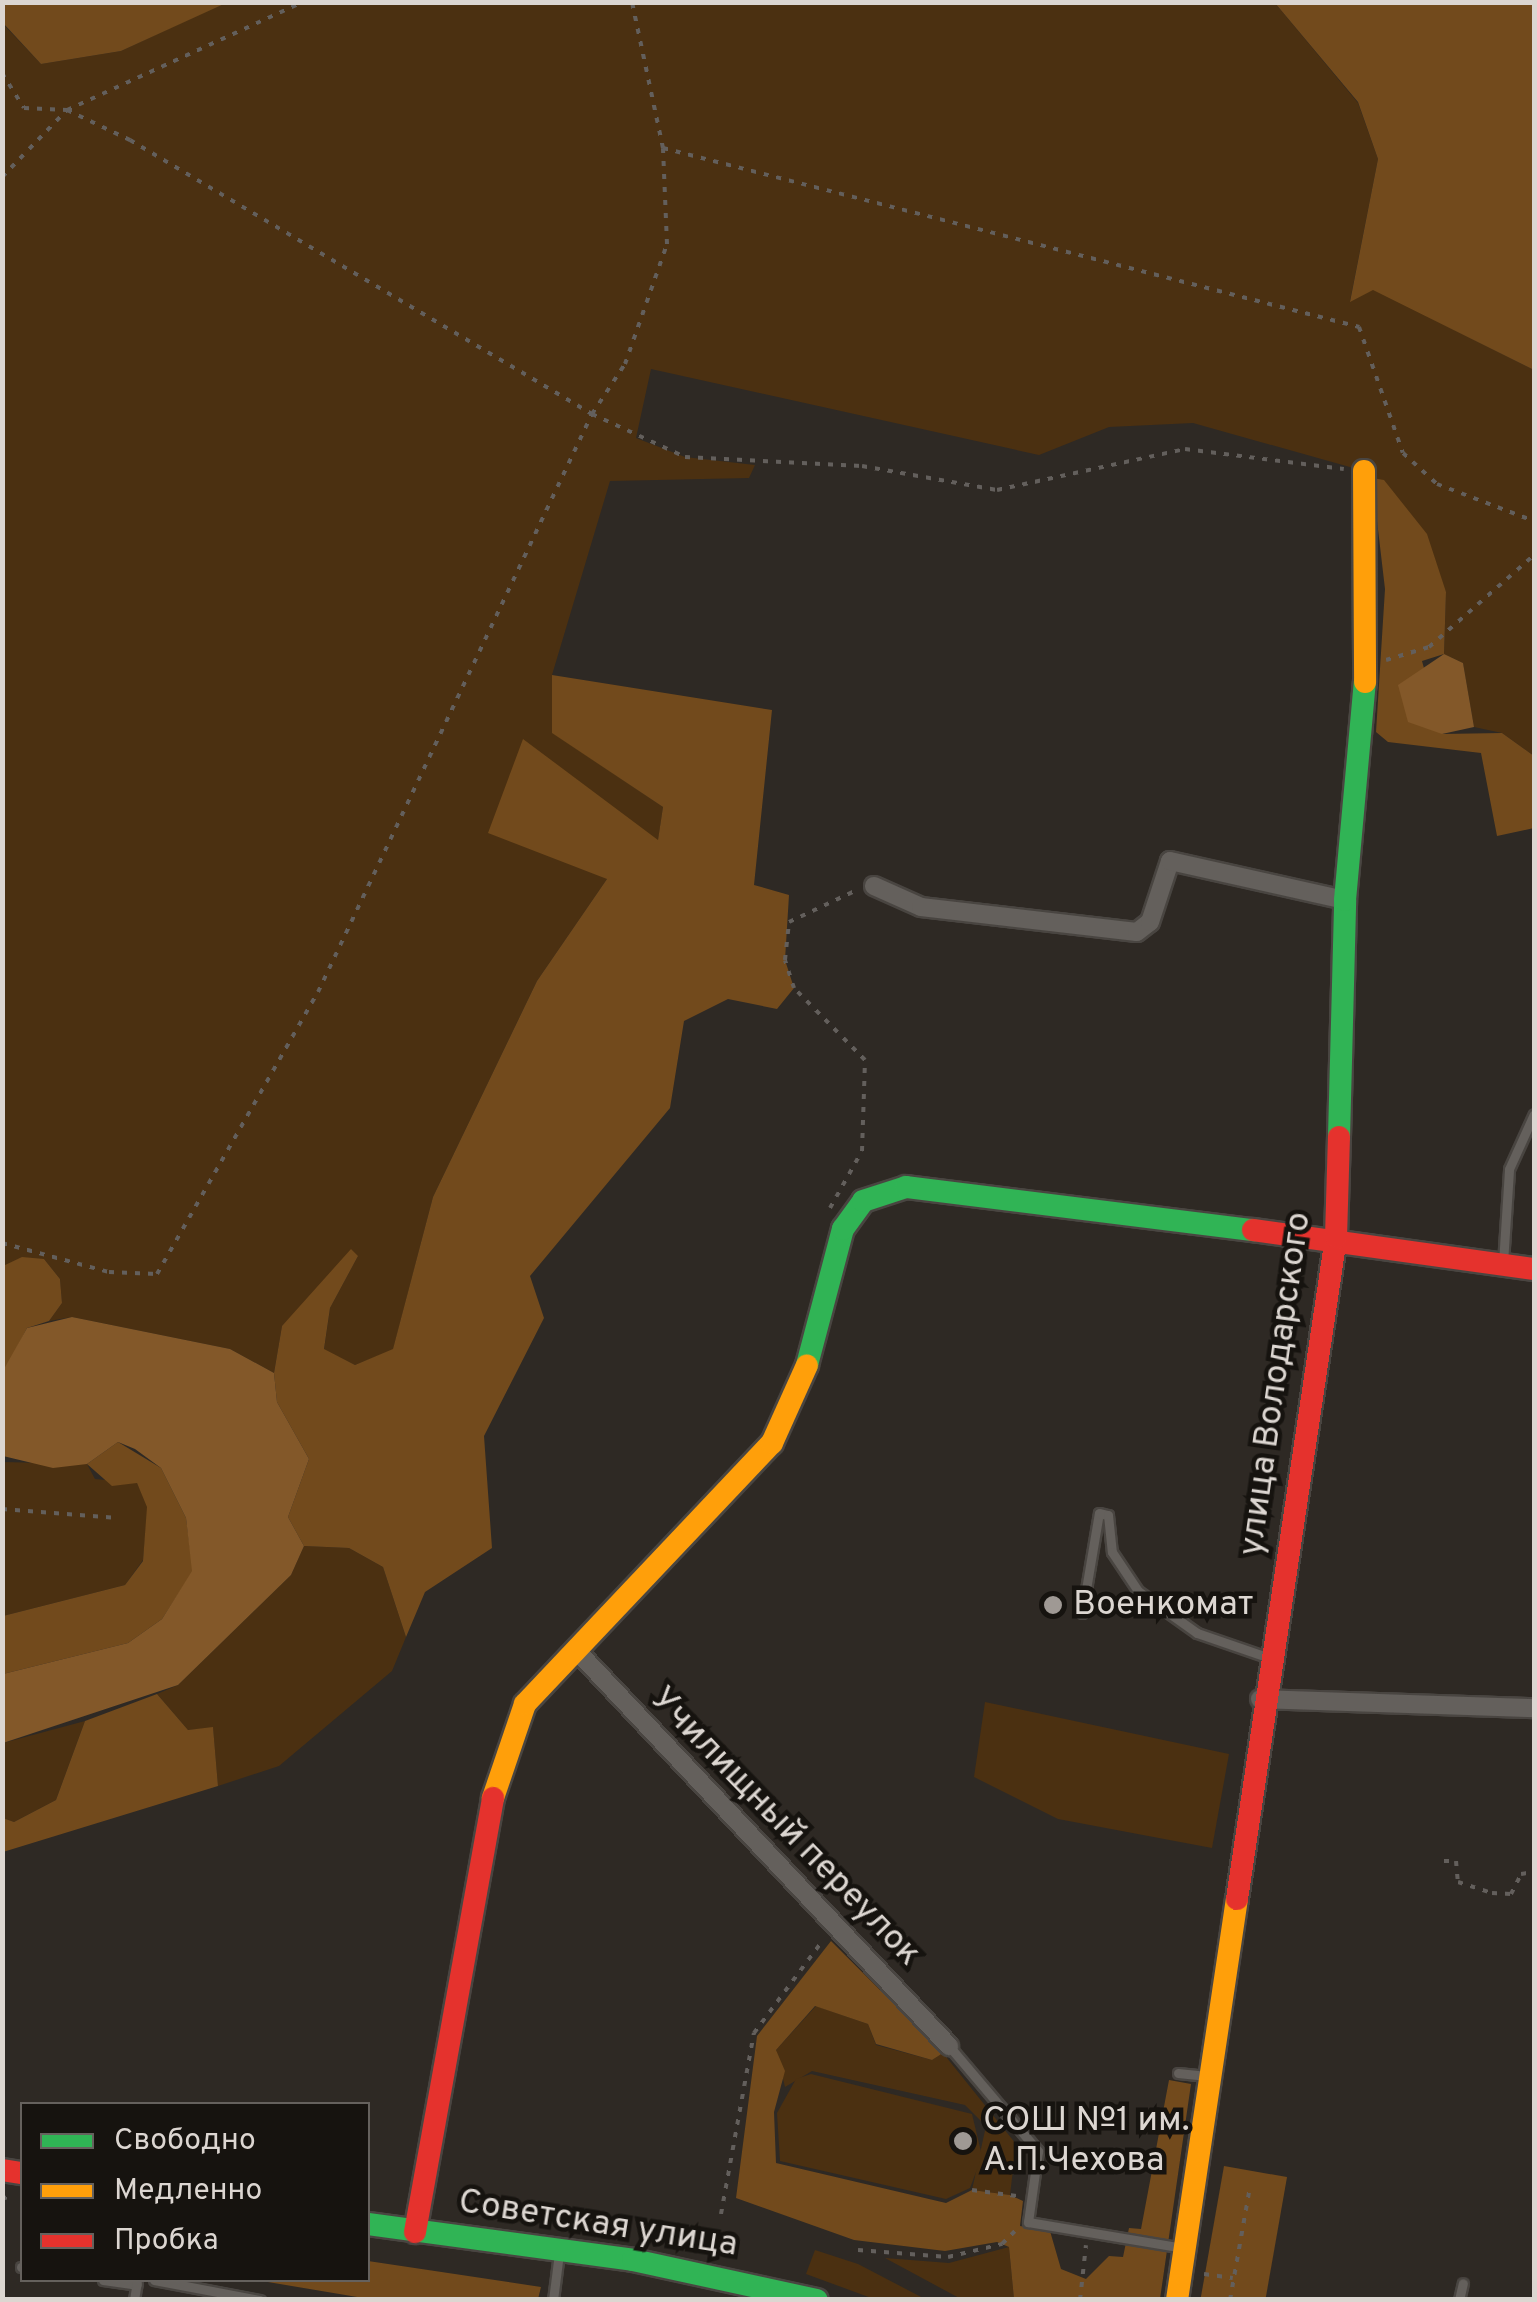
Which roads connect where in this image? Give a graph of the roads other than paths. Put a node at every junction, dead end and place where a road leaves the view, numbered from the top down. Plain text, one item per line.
1 (1364, 471) road end
2 (874, 886) road end
3 (1346, 900) junction
4 (1534, 1114) edge
5 (1336, 1237) junction
6 (1503, 1263) junction
7 (1534, 1270) edge
8 (1082, 1613) dead end
9 (576, 1652) junction
10 (1267, 1657) junction
11 (1260, 1698) junction
12 (1534, 1708) edge
13 (949, 2046) joint
14 (1178, 2073) dead end
15 (1210, 2077) junction
16 (370, 2224) edge
17 (416, 2232) junction
18 (1184, 2248) junction
19 (559, 2250) junction
20 (137, 2282) edge
21 (165, 2282) edge
22 (1463, 2283) dead end
23 (134, 2300) edge
24 (260, 2300) edge
25 (553, 2300) edge
26 (816, 2300) edge
27 (1177, 2300) edge
28 (1459, 2300) edge

1 - 3 street, улица Володарского
2 - 3 street
3 - 5 street, улица Володарского
4 - 6 lane
5 - 6 street
5 - 9 street
5 - 10 street, улица Володарского
6 - 7 street
8 - 10 lane
9 - 13 street, Училищный переулок
9 - 17 street
10 - 11 street, улица Володарского
11 - 12 street
11 - 15 street, улица Володарского
13 - 18 lane
14 - 15 lane
15 - 18 street, улица Володарского
16 - 17 street, Советская улица
17 - 19 street, Советская улица
18 - 27 street, улица Володарского
19 - 25 lane
19 - 26 street, Советская улица
20 - 23 lane
21 - 24 lane
22 - 28 lane

